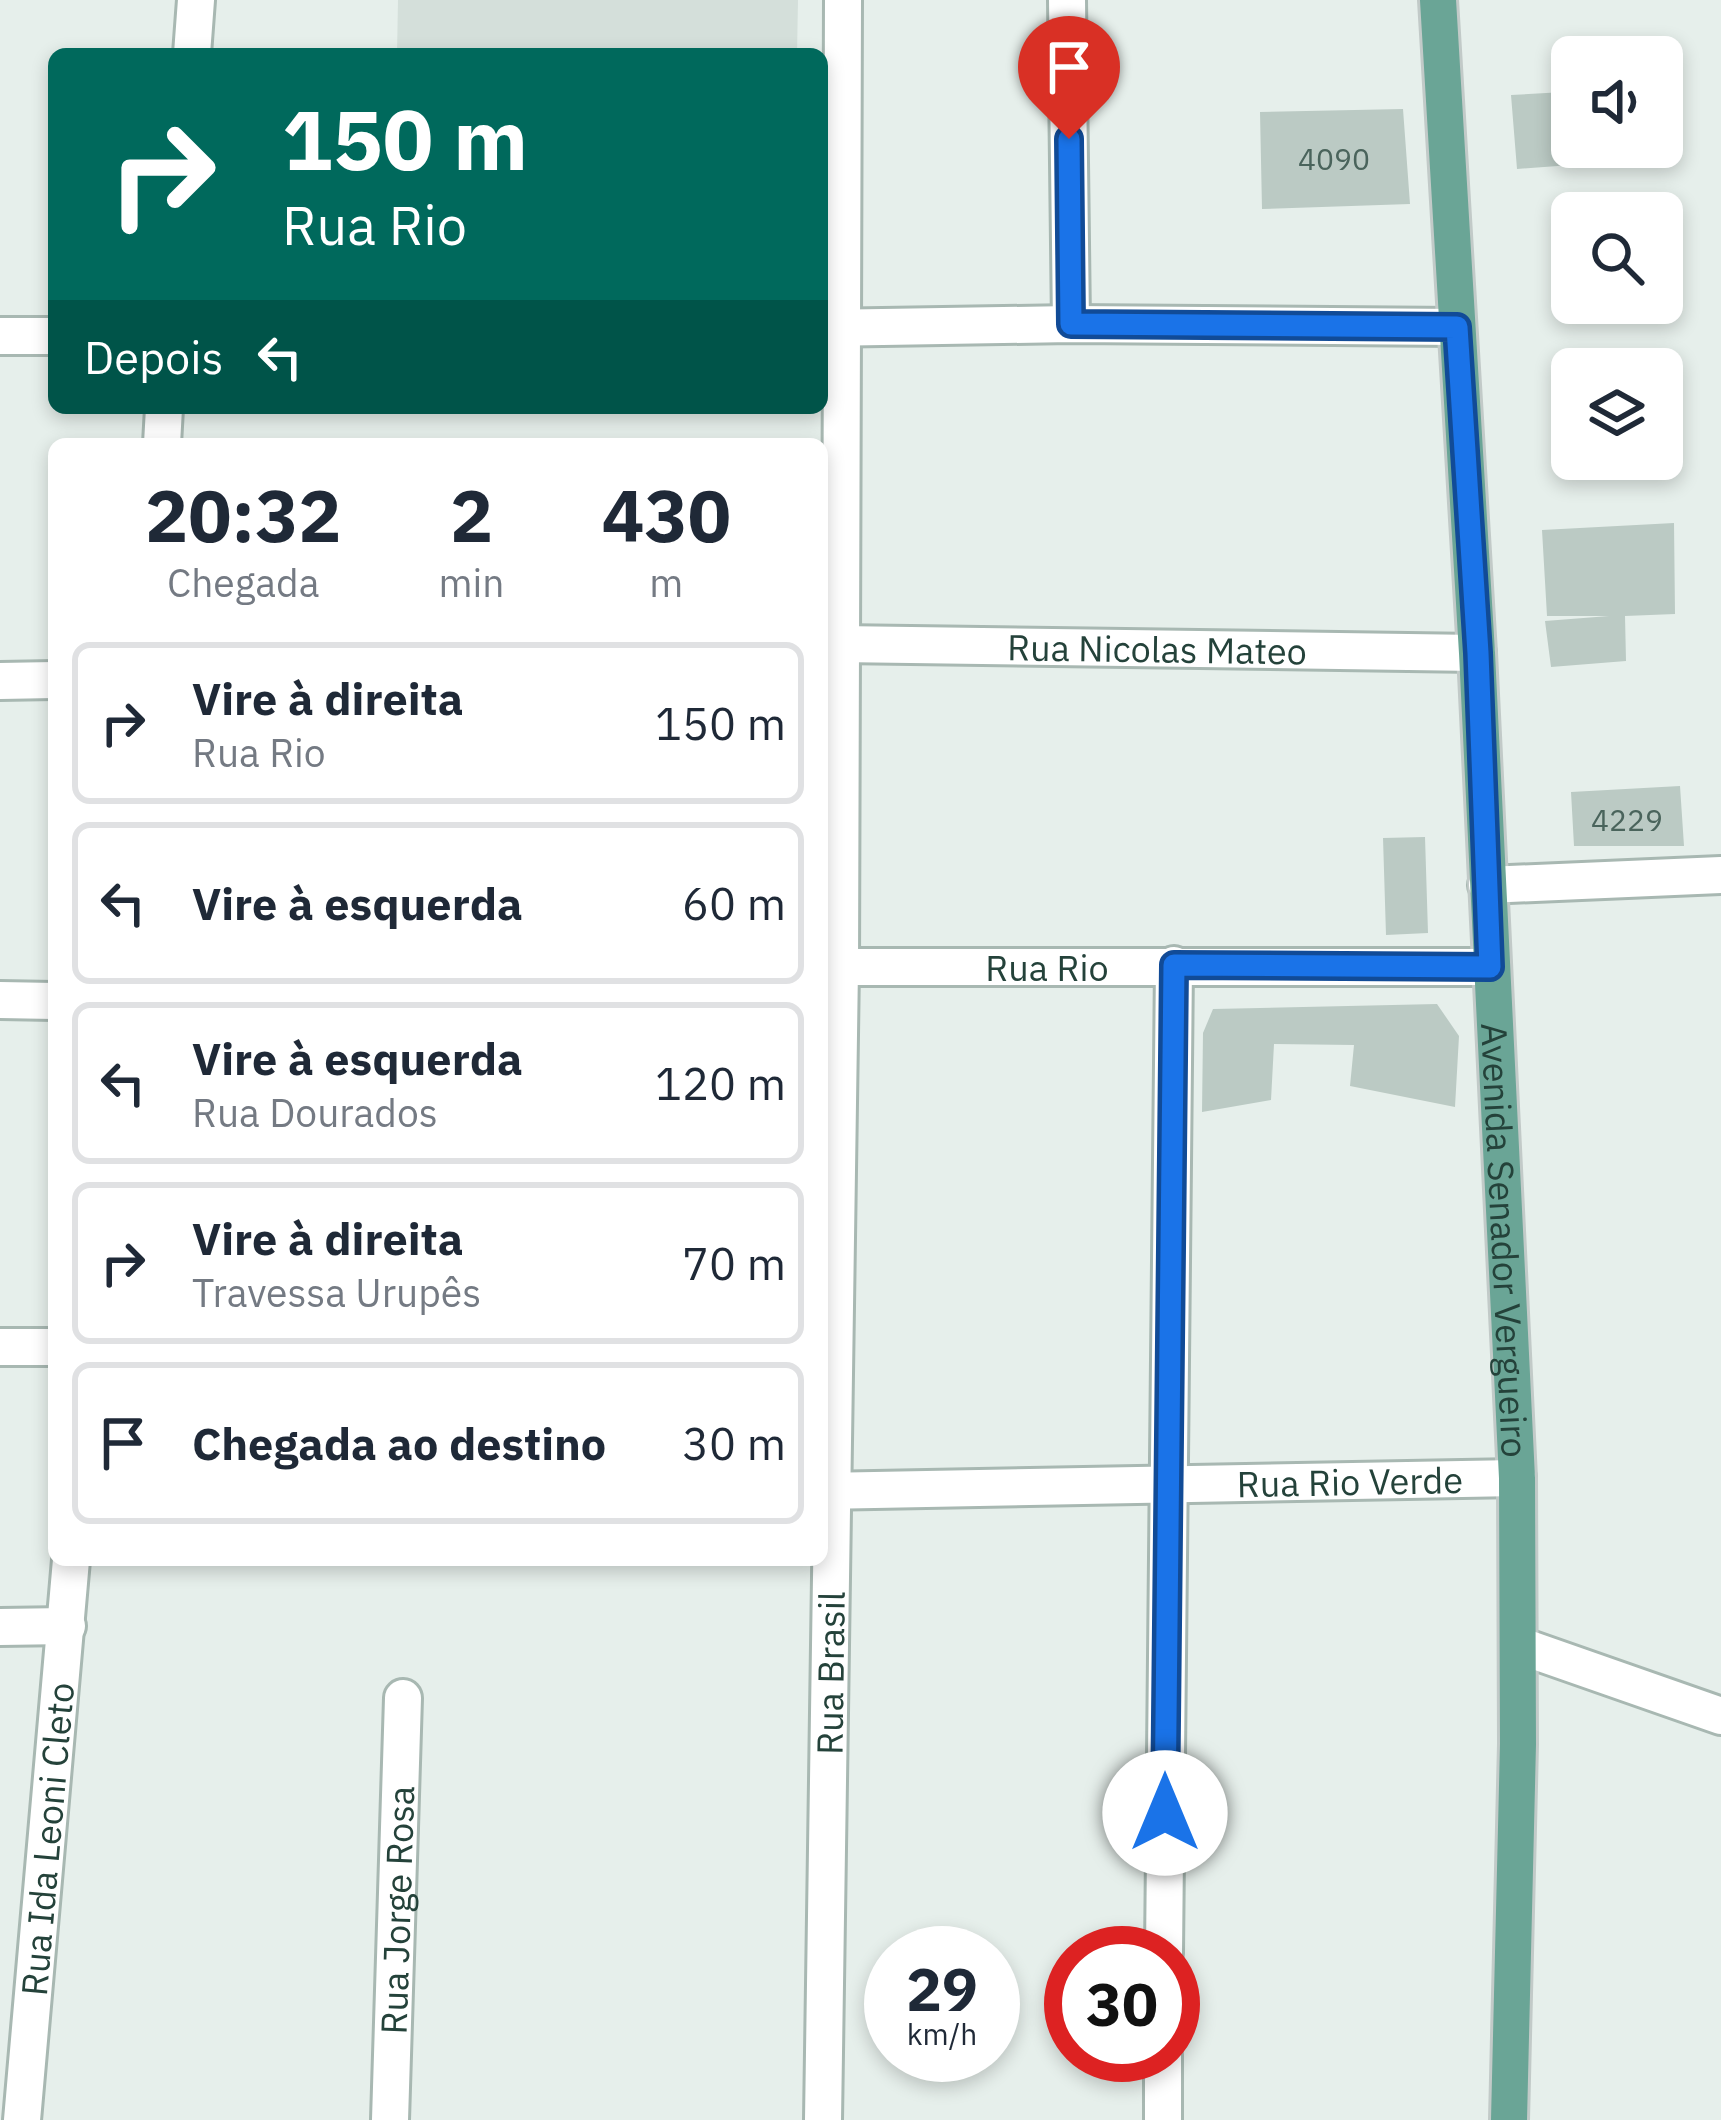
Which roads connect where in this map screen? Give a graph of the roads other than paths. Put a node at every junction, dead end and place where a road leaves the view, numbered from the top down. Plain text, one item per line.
1 (196, 0) edge
2 (843, 0) edge
3 (1067, 0) edge
4 (1438, 0) edge
5 (192, 48) edge
6 (1071, 324) junction
7 (1457, 327) junction
8 (831, 328) edge
9 (0, 336) edge
10 (48, 336) edge
11 (839, 644) junction
12 (1478, 653) junction
13 (48, 680) edge
14 (0, 681) edge
15 (1721, 875) edge
16 (1487, 885) junction
17 (1174, 965) junction
18 (831, 967) edge
19 (1490, 967) junction
20 (0, 1000) edge
21 (48, 1000) edge
22 (0, 1347) edge
23 (48, 1347) edge
24 (828, 1360) edge
25 (1516, 1478) junction
26 (1167, 1487) junction
27 (828, 1491) edge
28 (70, 1566) edge
29 (827, 1566) edge
30 (67, 1626) junction
31 (0, 1628) edge
32 (1518, 1645) junction
33 (403, 1698) dead end
34 (1721, 1716) edge
35 (1164, 1926) edge
36 (1163, 2082) edge
37 (22, 2120) edge
38 (390, 2120) edge
39 (823, 2120) edge
40 (1163, 2120) edge
41 (1509, 2120) edge

1 - 5 street
2 - 8 street, Rua Brasil
3 - 6 street
4 - 7 main road, Avenida Senador Vergueiro
6 - 7 street
6 - 8 street
7 - 12 main road, Avenida Senador Vergueiro
8 - 11 street, Rua Brasil
9 - 10 street
11 - 12 street, Rua Nicolas Mateo
11 - 18 street, Rua Brasil
12 - 16 main road, Avenida Senador Vergueiro
13 - 14 street
15 - 16 street
16 - 19 main road, Avenida Senador Vergueiro
17 - 18 street, Rua Rio
17 - 19 street, Rua Rio
17 - 26 street
18 - 24 street, Rua Brasil
19 - 25 main road, Avenida Senador Vergueiro
20 - 21 street
22 - 23 street
25 - 26 street, Rua Rio Verde
25 - 32 main road, Avenida Senador Vergueiro
26 - 27 street, Rua Rio Verde
26 - 35 street
28 - 30 street, Rua Ida Leoni Cleto
29 - 39 street, Rua Brasil
30 - 31 street
30 - 37 street, Rua Ida Leoni Cleto
32 - 34 street
32 - 41 main road, Avenida Senador Vergueiro
33 - 38 street, Rua Jorge Rosa
36 - 40 street

